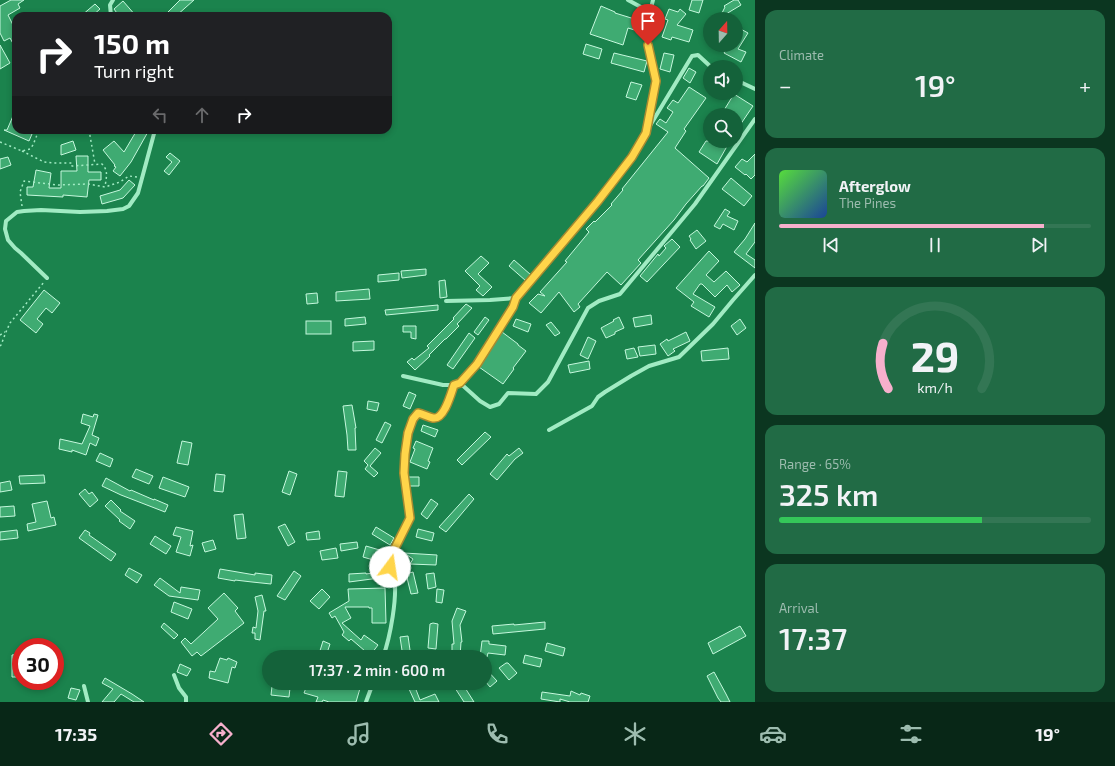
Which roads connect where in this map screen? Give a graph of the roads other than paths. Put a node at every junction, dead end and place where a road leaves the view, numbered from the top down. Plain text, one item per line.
1 (113, 0) edge
2 (628, 0) edge
3 (653, 0) edge
4 (111, 12) edge
5 (650, 12) junction
6 (703, 60) edge
7 (743, 83) edge
8 (755, 89) edge
9 (755, 119) edge
10 (646, 133) junction
11 (154, 134) edge
12 (755, 275) edge
13 (47, 278) road end
14 (516, 298) junction
15 (446, 301) dead end
16 (403, 376) dead end
17 (460, 383) junction
18 (454, 385) junction
19 (549, 430) dead end
20 (385, 650) edge
21 (174, 675) dead end
22 (84, 686) dead end
23 (370, 690) edge
24 (88, 702) edge
25 (186, 702) edge
26 (366, 702) edge

1 - 4 street
2 - 5 street
3 - 5 street
5 - 10 street
6 - 10 street
7 - 8 street
9 - 17 street
10 - 14 street
11 - 13 street
12 - 19 street
14 - 15 street
14 - 17 street
16 - 18 street
17 - 18 street
18 - 20 street
21 - 25 street
22 - 24 street
23 - 26 street

